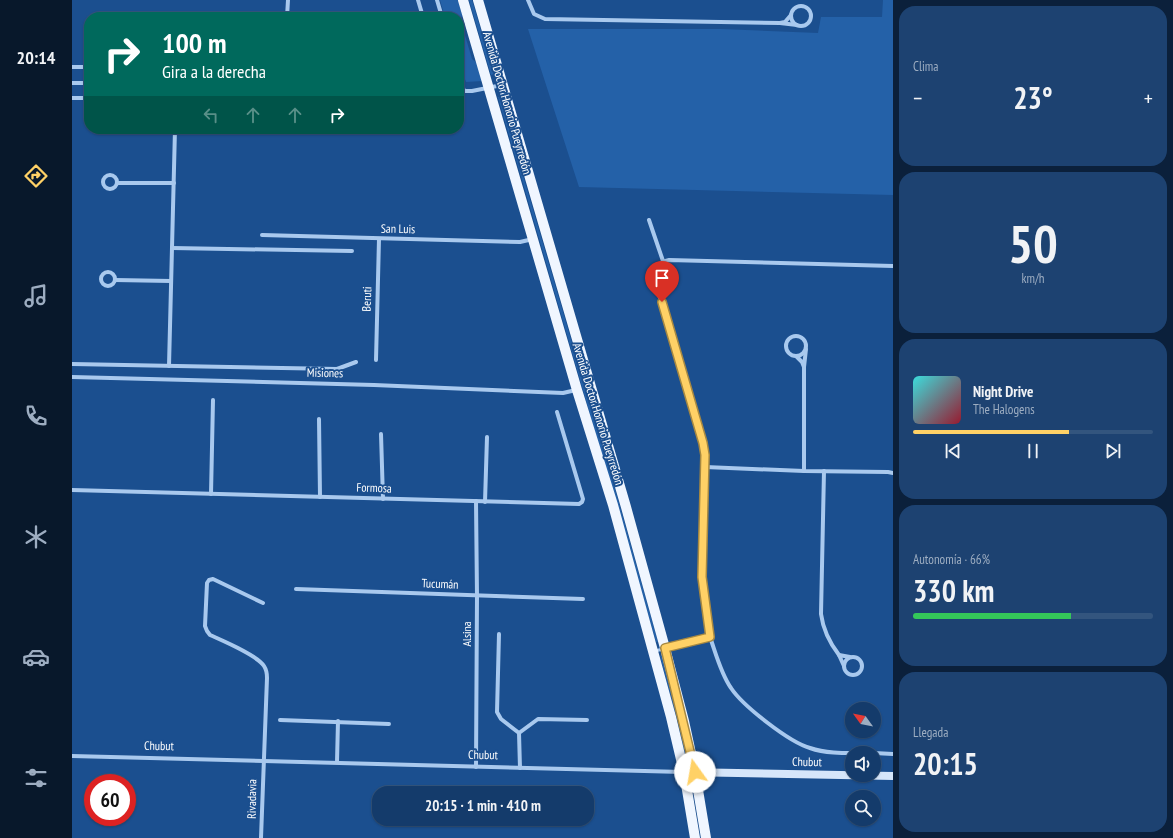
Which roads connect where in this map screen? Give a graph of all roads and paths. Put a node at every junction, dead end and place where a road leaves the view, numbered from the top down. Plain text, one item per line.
1 (288, 0) edge
2 (418, 0) edge
3 (438, 0) edge
4 (463, 0) edge
5 (478, 0) edge
6 (528, 0) edge
7 (287, 12) edge
8 (422, 12) edge
9 (441, 12) edge
10 (791, 15) junction
11 (780, 24) junction
12 (798, 25) junction
13 (72, 67) edge
14 (84, 67) edge
15 (72, 83) edge
16 (84, 83) edge
17 (503, 84) junction
18 (489, 87) junction
19 (464, 92) edge
20 (72, 98) edge
21 (84, 98) edge
22 (175, 134) edge
23 (117, 183) dead end
24 (174, 183) junction
25 (649, 220) dead end
26 (262, 235) dead end
27 (379, 239) junction
28 (533, 239) junction
29 (172, 248) junction
30 (352, 251) dead end
31 (664, 261) junction
32 (893, 266) edge
33 (115, 280) dead end
34 (171, 281) junction
35 (806, 348) junction
36 (796, 356) junction
37 (376, 360) dead end
38 (356, 362) dead end
39 (72, 364) edge
40 (169, 366) junction
41 (804, 367) junction
42 (72, 377) edge
43 (577, 390) junction
44 (213, 400) dead end
45 (557, 412) dead end
46 (319, 419) dead end
47 (381, 434) dead end
48 (487, 438) dead end
49 (705, 467) junction
50 (804, 471) junction
51 (824, 472) junction
52 (893, 473) edge
53 (72, 490) edge
54 (212, 494) junction
55 (320, 497) junction
56 (383, 499) junction
57 (476, 501) junction
58 (485, 502) junction
59 (296, 588) dead end
60 (477, 596) junction
61 (583, 599) dead end
62 (263, 603) dead end
63 (498, 634) dead end
64 (710, 637) junction
65 (698, 640) joint
66 (665, 648) junction
67 (653, 651) junction
68 (839, 655) junction
69 (850, 657) junction
70 (844, 666) junction
71 (280, 720) dead end
72 (587, 720) dead end
73 (338, 721) junction
74 (389, 724) dead end
75 (519, 733) junction
76 (845, 752) edge
77 (881, 753) edge
78 (893, 754) edge
79 (72, 756) edge
80 (263, 761) junction
81 (337, 762) junction
82 (476, 767) junction
83 (520, 768) junction
84 (684, 772) junction
85 (695, 772) junction
86 (893, 776) edge
87 (261, 838) edge
88 (695, 838) edge
89 (706, 838) edge

1 - 7 street
2 - 8 street
3 - 9 street
4 - 18 main road, Avenida Doctor Honorio Pueyrredón
5 - 17 main road, Avenida Doctor Honorio Pueyrredón
6 - 11 street
10 - 11 street
10 - 12 street
10 - 12 street
11 - 12 street
13 - 14 street
15 - 16 street
17 - 18 street
17 - 66 main road, Avenida Doctor Honorio Pueyrredón
18 - 19 street
18 - 28 main road, Avenida Doctor Honorio Pueyrredón
20 - 21 street
22 - 24 street
23 - 24 street
24 - 29 street
25 - 31 street
26 - 27 street, San Luis
27 - 28 street, San Luis
27 - 37 street, Beruti
28 - 43 main road, Avenida Doctor Honorio Pueyrredón
29 - 30 street
29 - 34 street
31 - 32 street
31 - 49 street
33 - 34 street
34 - 40 street
35 - 36 street
35 - 36 street
35 - 41 street
36 - 41 street
38 - 40 street
39 - 40 street
41 - 50 street
42 - 43 street, Misiones
43 - 67 main road, Avenida Doctor Honorio Pueyrredón
44 - 54 street
45 - 58 street, Formosa
46 - 55 street
47 - 56 street
48 - 58 street
49 - 50 street
49 - 64 street
50 - 51 street
51 - 52 street
51 - 68 street
53 - 54 street, Formosa
54 - 55 street, Formosa
55 - 56 street, Formosa
56 - 57 street, Formosa
57 - 58 street, Formosa
57 - 60 street, Alsina
59 - 60 street, Tucumán
60 - 61 street, Tucumán
60 - 82 street, Alsina
62 - 80 street, Rivadavia
63 - 75 street
64 - 65 street
64 - 76 street
65 - 66 lane
66 - 67 lane
66 - 85 main road, Avenida Doctor Honorio Pueyrredón
67 - 84 main road, Avenida Doctor Honorio Pueyrredón
68 - 69 street
68 - 70 street
69 - 70 street
69 - 70 street
71 - 73 street
72 - 75 street
73 - 74 street
73 - 81 street
75 - 83 street
77 - 78 street
79 - 80 street, Chubut
80 - 81 street, Chubut
80 - 87 street, Rivadavia
81 - 82 street, Chubut
82 - 83 street, Chubut
83 - 84 street, Chubut
84 - 85 street, Chubut
84 - 88 main road, Avenida Doctor Honorio Pueyrredón
85 - 86 street, Chubut
85 - 89 main road, Avenida Doctor Honorio Pueyrredón

